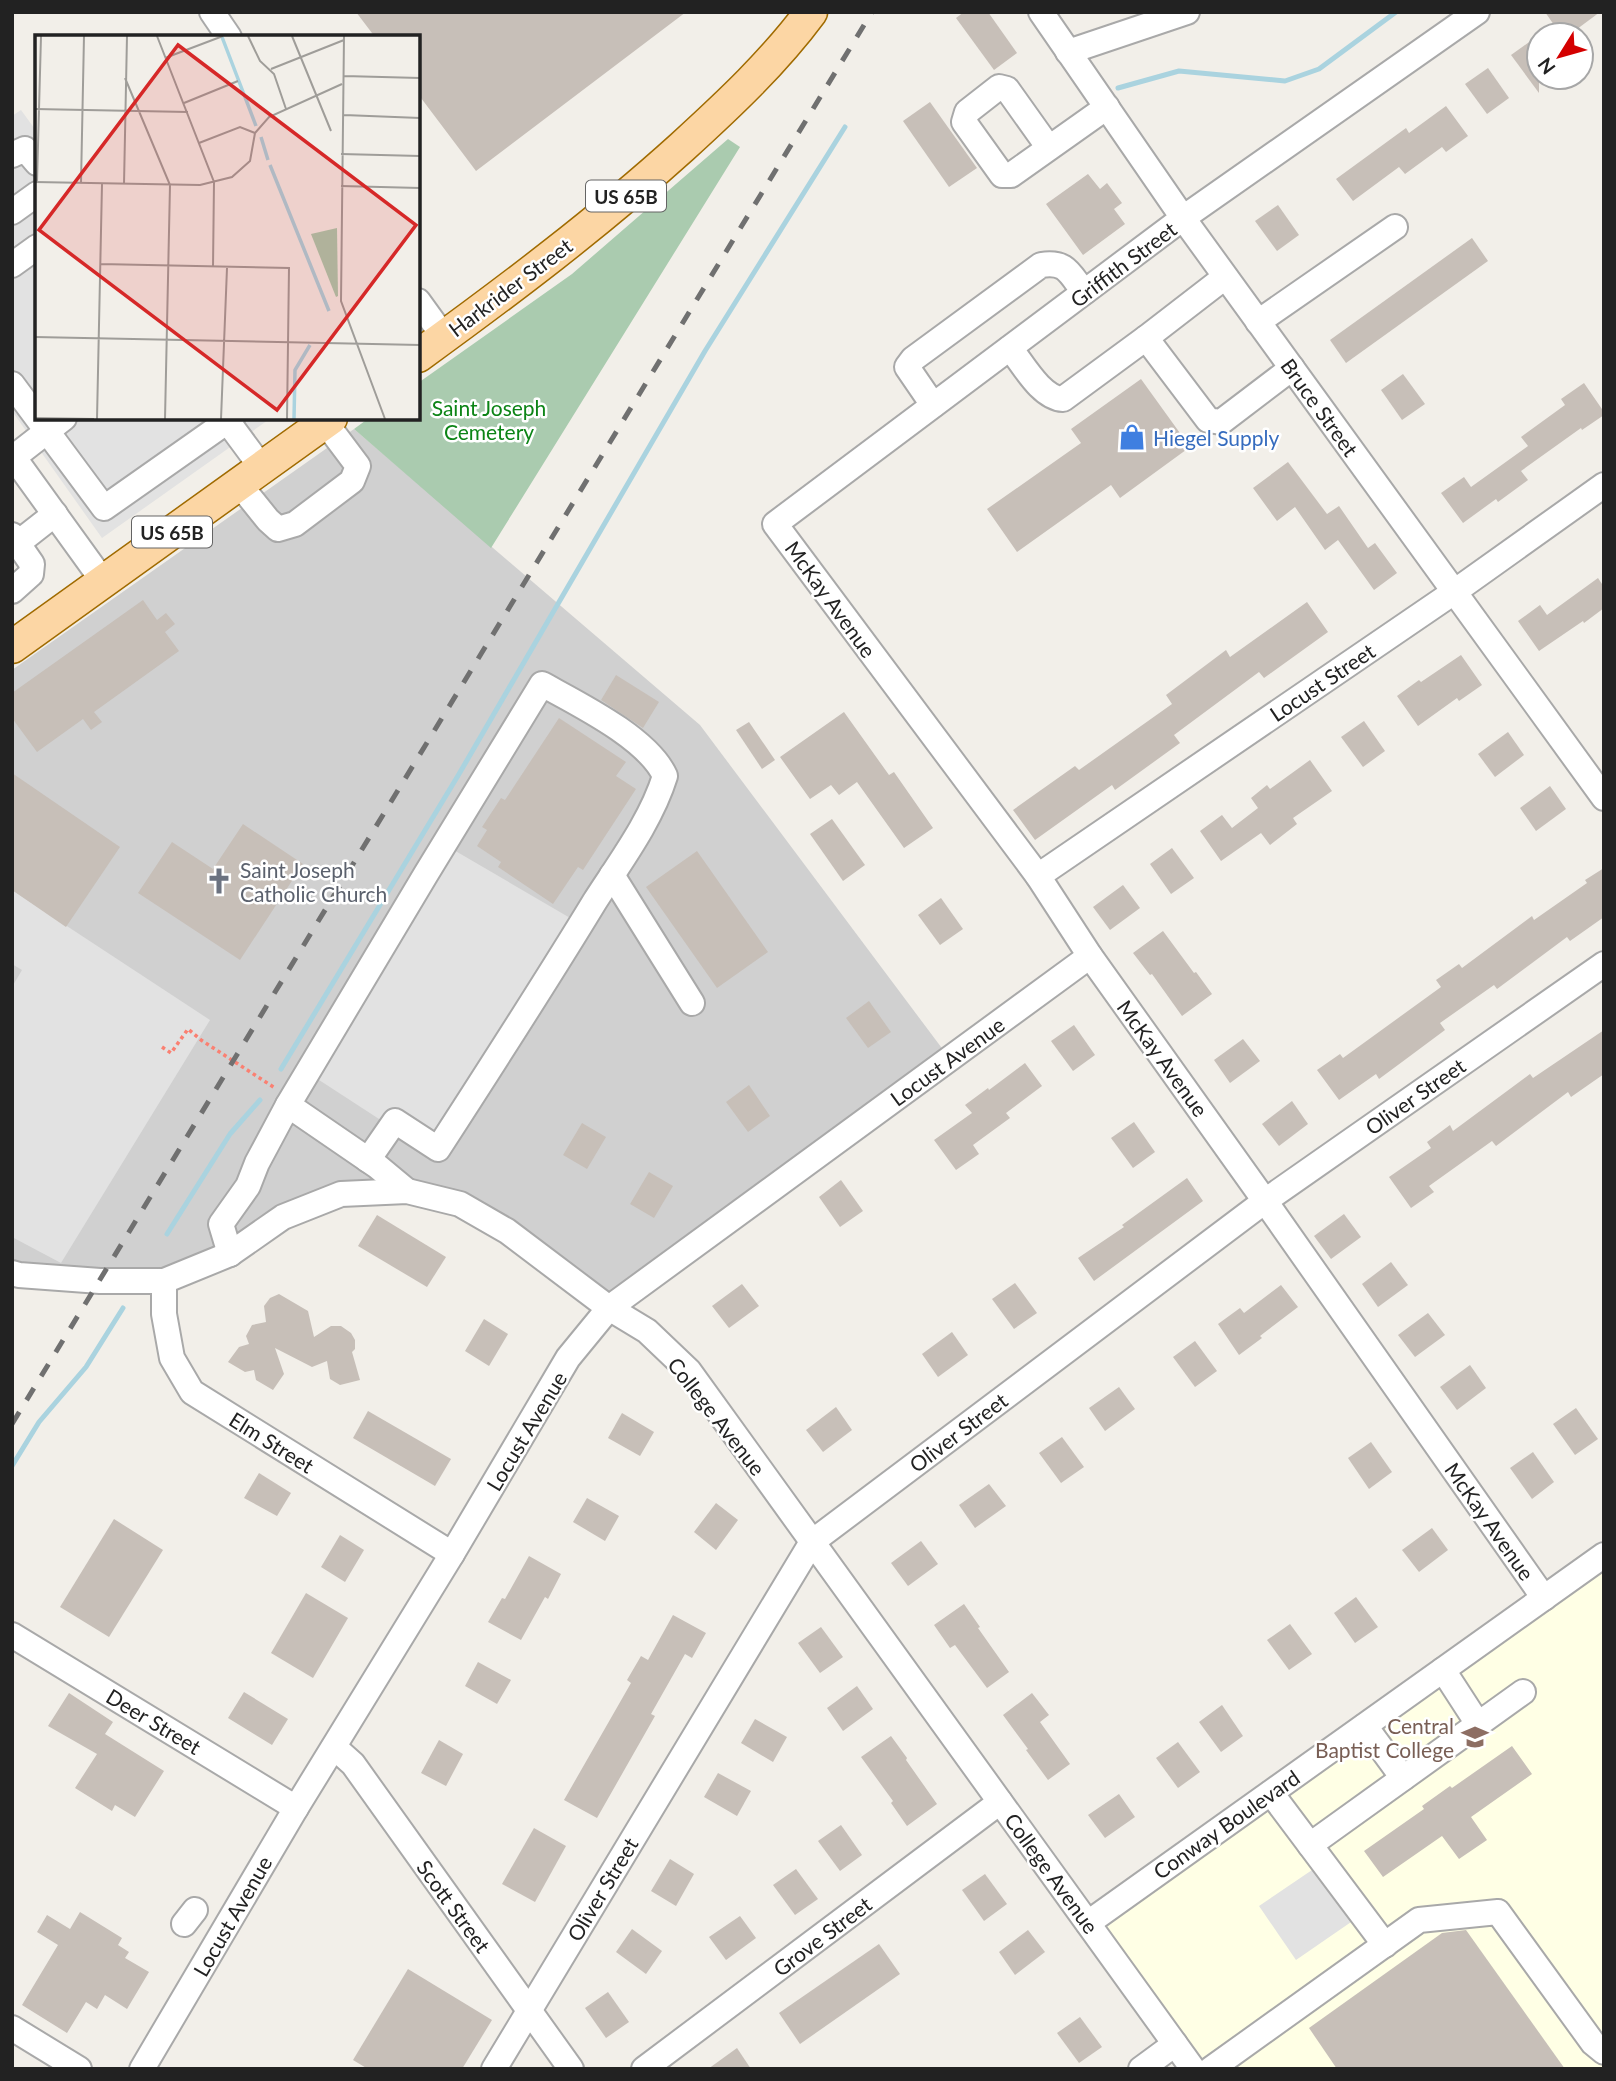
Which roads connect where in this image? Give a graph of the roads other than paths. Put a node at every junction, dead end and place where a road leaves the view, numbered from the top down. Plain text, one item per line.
1 (212, 12) edge
2 (811, 12) edge
3 (1041, 12) edge
4 (1187, 12) edge
5 (1477, 12) edge
6 (228, 35) edge
7 (1068, 52) junction
8 (1107, 107) junction
9 (1049, 148) dead end
10 (35, 195) edge
11 (12, 212) edge
12 (1183, 218) junction
13 (1395, 227) dead end
14 (35, 248) edge
15 (12, 265) edge
16 (1226, 277) junction
17 (1084, 292) junction
18 (420, 315) edge
19 (1258, 322) junction
20 (1146, 338) junction
21 (1010, 348) junction
22 (425, 349) edge
23 (1292, 368) junction
24 (12, 384) edge
25 (933, 405) junction
26 (35, 406) edge
27 (227, 420) edge
28 (228, 420) edge
29 (328, 420) edge
30 (55, 425) edge
31 (13, 456) edge
32 (251, 476) junction
33 (1604, 485) edge
34 (55, 514) junction
35 (775, 524) joint
36 (15, 539) edge
37 (103, 581) junction
38 (12, 591) edge
39 (1454, 592) junction
40 (14, 642) edge
41 (1604, 798) edge
42 (612, 875) junction
43 (1038, 876) junction
44 (1090, 956) junction
45 (1604, 964) edge
46 (692, 1003) dead end
47 (290, 1102) junction
48 (368, 1160) junction
49 (407, 1191) junction
50 (1265, 1201) junction
51 (230, 1254) junction
52 (12, 1273) edge
53 (164, 1281) junction
54 (609, 1308) junction
55 (812, 1542) junction
56 (452, 1554) junction
57 (1604, 1555) edge
58 (1544, 1598) junction
59 (12, 1635) edge
60 (1443, 1671) junction
61 (1523, 1692) dead end
62 (1478, 1724) junction
63 (1365, 1726) junction
64 (334, 1747) junction
65 (1403, 1778) junction
66 (1271, 1793) junction
67 (1000, 1802) junction
68 (296, 1808) junction
69 (1310, 1844) junction
70 (1088, 1923) junction
71 (1385, 1945) junction
72 (529, 2011) junction
73 (12, 2028) edge
74 (1175, 2044) junction
75 (1604, 2052) edge
76 (79, 2069) edge
77 (142, 2069) edge
78 (494, 2069) edge
79 (571, 2069) edge
80 (643, 2069) edge
81 (1141, 2069) edge
82 (1193, 2069) edge
83 (1211, 2069) edge

1 - 6 street
2 - 22 main road, Harkrider Street / US 65B
3 - 7 street, Bruce Street
4 - 7 street
5 - 12 street, Griffith Street
7 - 8 street, Bruce Street
8 - 9 street
8 - 12 street, Bruce Street
10 - 11 street
12 - 16 street, Bruce Street
12 - 17 street, Griffith Street
13 - 19 street
14 - 15 street
16 - 19 street, Bruce Street
16 - 20 street
17 - 21 street, Griffith Street
17 - 25 street
18 - 22 street
19 - 23 street, Bruce Street
20 - 21 street
20 - 23 street
21 - 25 street, Griffith Street
23 - 39 street, Bruce Street
24 - 26 street
25 - 35 street, Griffith Street
27 - 30 street
28 - 32 street
29 - 32 main road, US 65B
29 - 32 street
30 - 31 street
31 - 34 street
32 - 37 main road, US 65B
33 - 39 street, Locust Street
34 - 36 street
34 - 37 street
35 - 43 street, McKay Avenue
36 - 38 street
37 - 40 main road, US 65B
39 - 41 street, Bruce Street
39 - 43 street, Locust Street
42 - 46 street
42 - 47 street
42 - 48 street
43 - 44 street, McKay Avenue
44 - 50 street, McKay Avenue
44 - 54 street, Locust Avenue
45 - 50 street, Oliver Street
47 - 48 street
47 - 51 street
48 - 49 street
49 - 51 street, College Avenue
49 - 54 street, College Avenue
50 - 55 street, Oliver Street
50 - 58 street, McKay Avenue
51 - 53 street, College Avenue
52 - 53 street, College Avenue
53 - 56 street, Elm Street
54 - 55 street, College Avenue
54 - 56 street, Locust Avenue
55 - 67 street, College Avenue
55 - 72 street, Oliver Street
56 - 64 street, Locust Avenue
57 - 58 street, Conway Boulevard
58 - 60 street, Conway Boulevard
59 - 68 street, Deer Street
60 - 62 street
60 - 63 street, Conway Boulevard
61 - 62 street
62 - 65 street
63 - 65 street
63 - 66 street, Conway Boulevard
64 - 68 street, Locust Avenue
64 - 72 street, Scott Street
65 - 69 street
66 - 69 street
66 - 70 street, Conway Boulevard
67 - 70 street, College Avenue
67 - 80 street, Grove Street
68 - 77 street, Locust Avenue
69 - 71 street
70 - 74 street, College Avenue
71 - 75 street
71 - 83 street
72 - 78 street, Oliver Street
72 - 79 street, Scott Street
73 - 76 street
74 - 81 street
74 - 82 street, College Avenue

